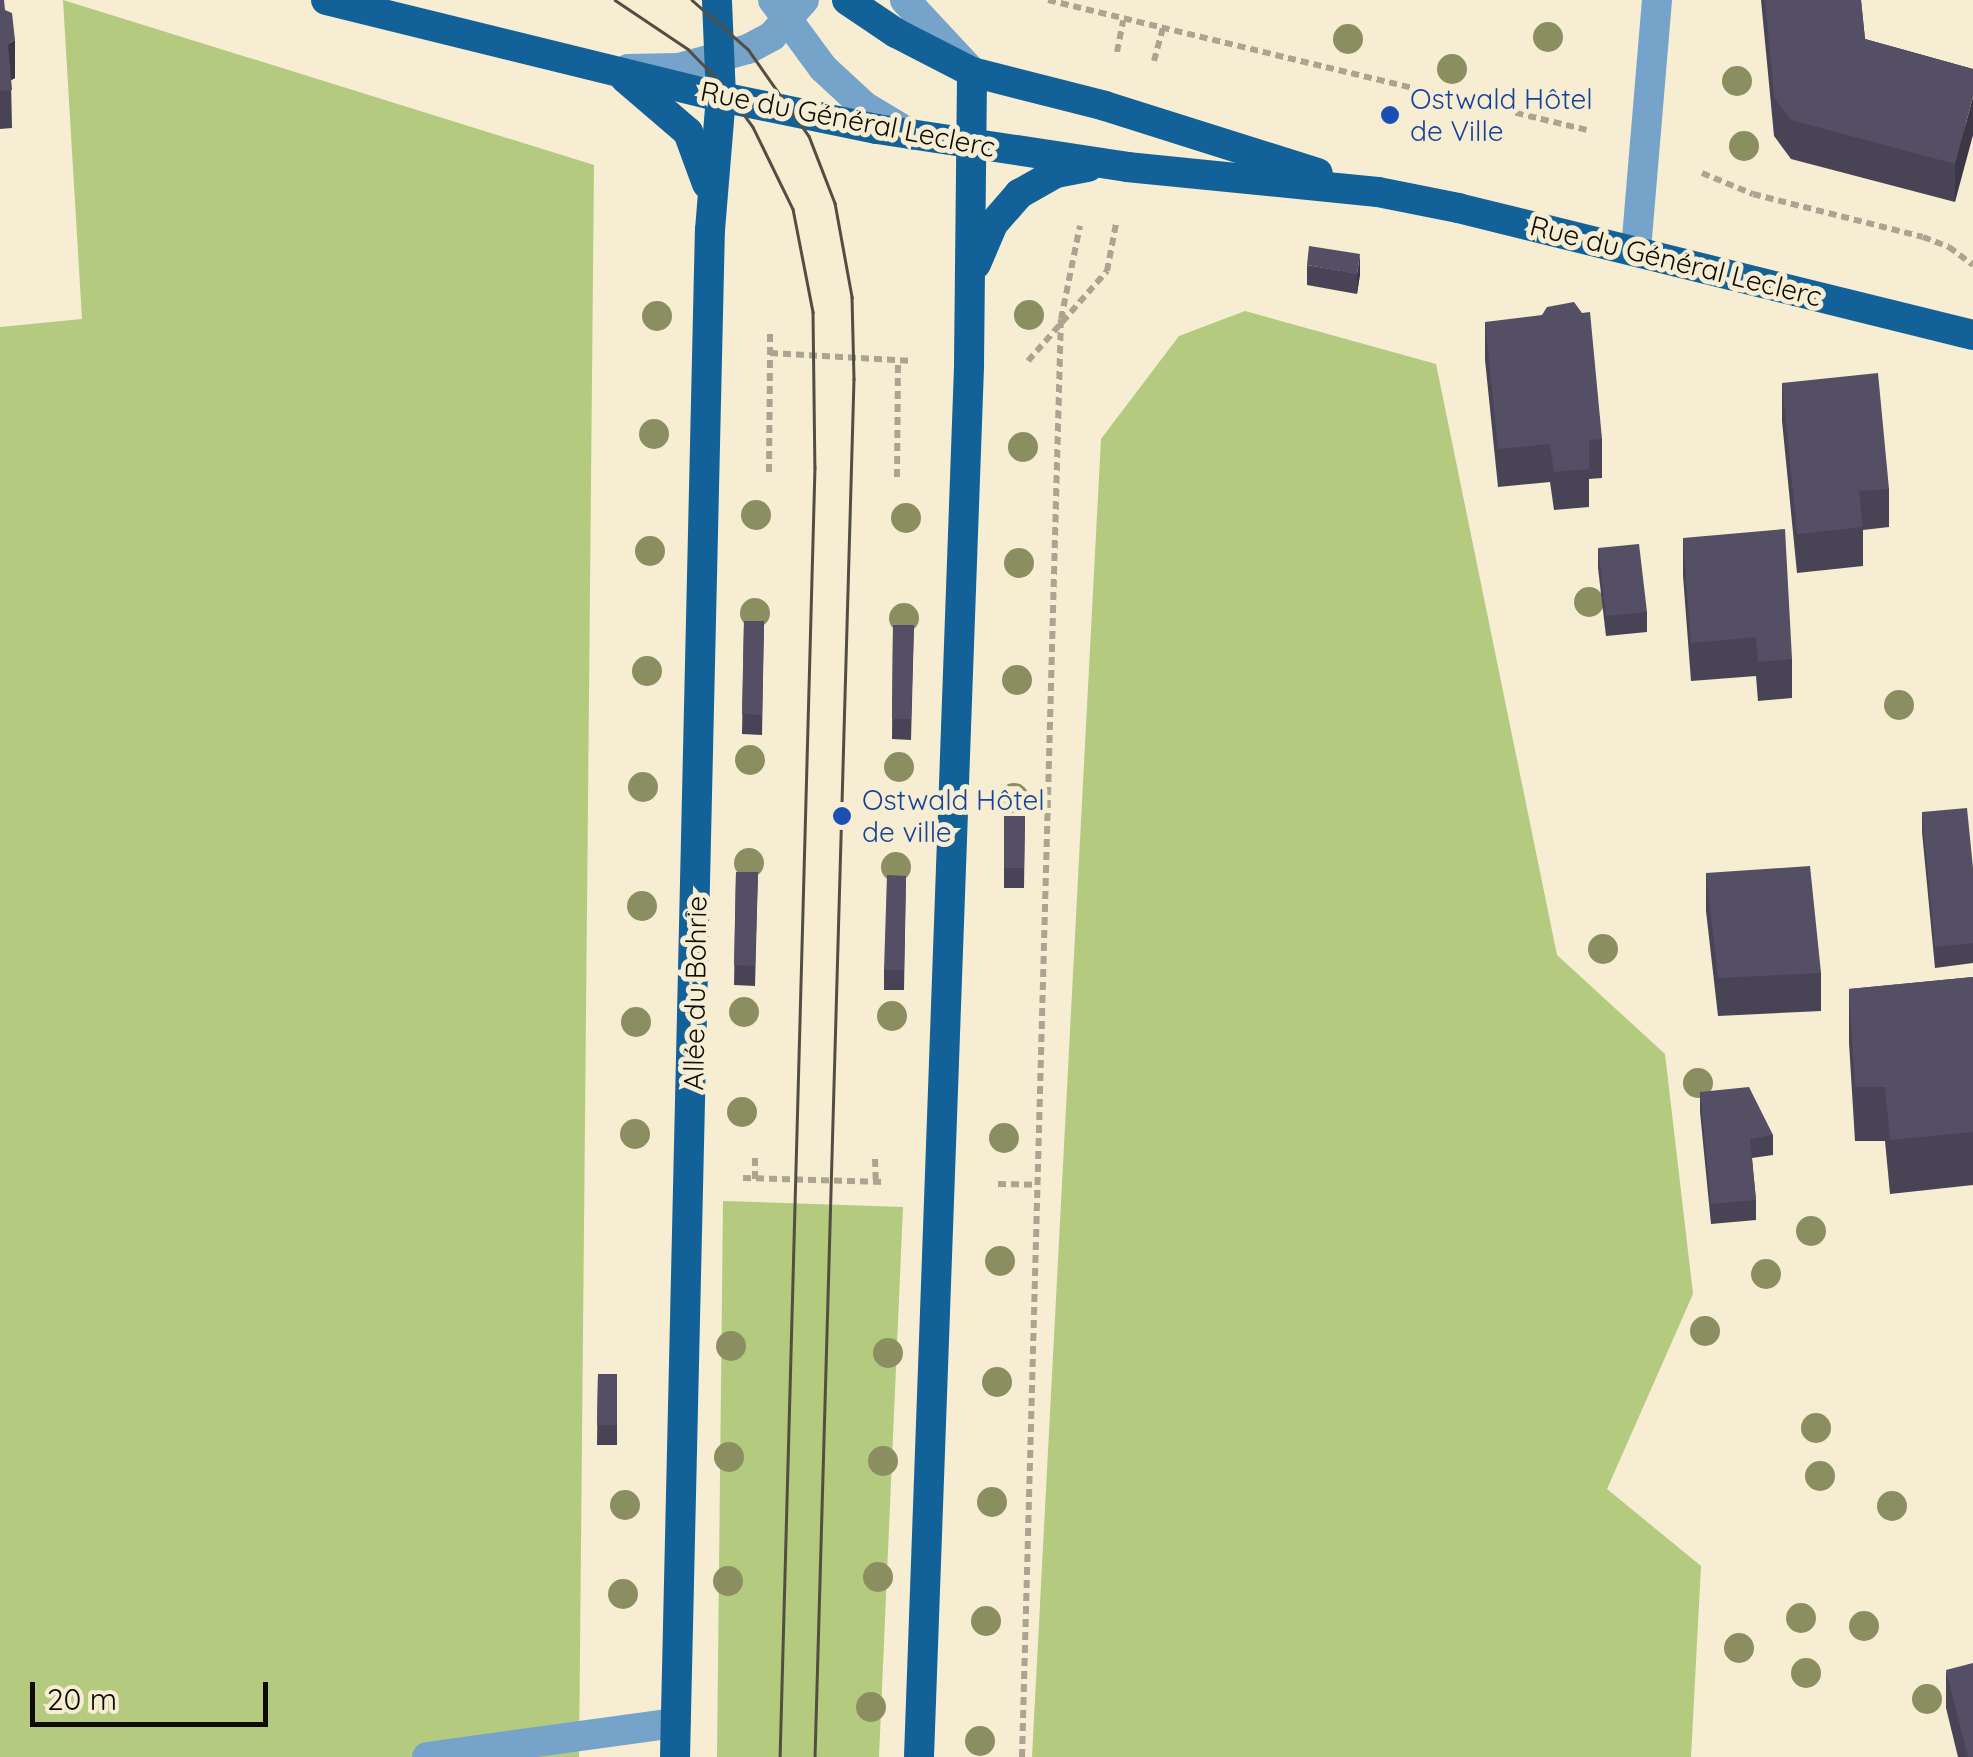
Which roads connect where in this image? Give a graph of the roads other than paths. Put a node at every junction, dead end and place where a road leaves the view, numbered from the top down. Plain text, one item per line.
1 (326, 0) edge
2 (716, 0) edge
3 (847, 0) edge
4 (906, 0) edge
5 (1656, 0) edge
6 (788, 7) edge
7 (720, 60) junction
8 (600, 66) junction
9 (972, 72) junction
10 (721, 97) junction
11 (912, 134) junction
12 (972, 144) junction
13 (1127, 167) junction
14 (1378, 192) junction
15 (710, 230) junction
16 (1636, 250) junction
17 (970, 306) junction
18 (1973, 334) edge
19 (676, 1723) junction
20 (427, 1757) edge
21 (675, 1757) edge
22 (919, 1757) edge

1 - 8 main road, Rue du Général Leclerc
2 - 7 main road, Allée du Bohrie
3 - 9 main road, Rue du Général Leclerc
4 - 9 street
5 - 16 street
6 - 7 street
6 - 11 street
7 - 8 street
7 - 10 main road, Allée du Bohrie
8 - 10 main road, Rue du Général Leclerc
8 - 15 main road, Allée du Bohrie
9 - 12 main road
9 - 14 main road, Rue du Général Leclerc
10 - 11 main road, Rue du Général Leclerc
10 - 15 main road, Allée du Bohrie
11 - 12 main road, Rue du Général Leclerc
12 - 13 main road, Rue du Général Leclerc
12 - 17 main road
13 - 14 main road, Rue du Général Leclerc
13 - 17 main road
14 - 16 main road, Rue du Général Leclerc
15 - 19 main road, Allée du Bohrie
16 - 18 main road, Rue du Général Leclerc
17 - 22 main road
19 - 20 street
19 - 21 main road, Allée du Bohrie

